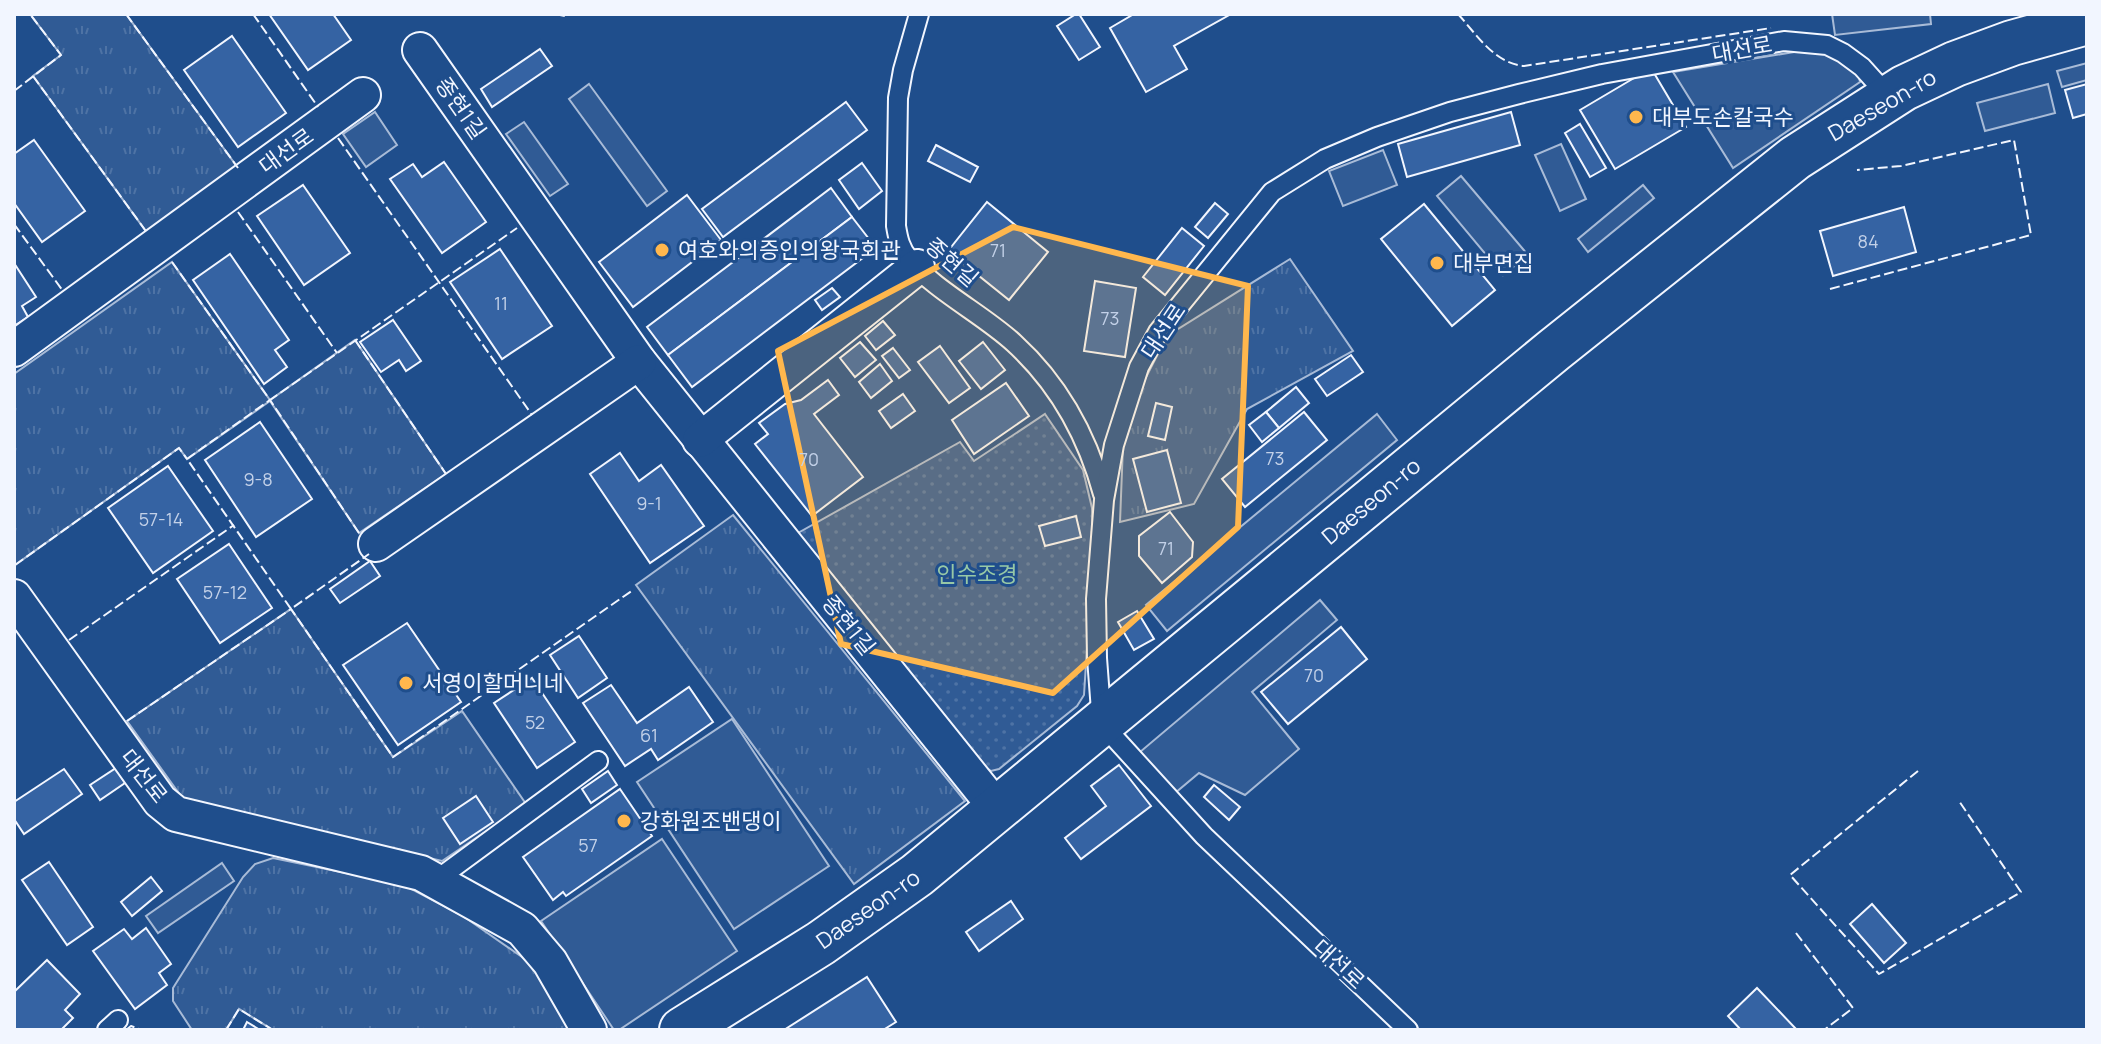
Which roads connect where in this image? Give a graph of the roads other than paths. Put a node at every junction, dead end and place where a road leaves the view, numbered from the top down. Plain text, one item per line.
1 (919, 14) edge
2 (2087, 22) edge
3 (420, 50) dead end
4 (363, 95) dead end
5 (1889, 97) junction
6 (917, 267) junction
7 (14, 349) edge
8 (639, 362) junction
9 (700, 440) junction
10 (1104, 500) junction
11 (376, 544) dead end
12 (14, 597) edge
13 (1102, 724) junction
14 (598, 761) dead end
15 (998, 810) junction
16 (435, 881) junction
17 (589, 1030) edge
18 (682, 1030) edge
19 (1408, 1030) edge

1 - 6 lane, 종현길
2 - 5 street, Daeseon-ro
3 - 8 street, 종현1길
4 - 7 street, 대선로
5 - 10 lane, 대선로
5 - 13 street, Daeseon-ro
6 - 9 street
6 - 10 lane, 종현길
8 - 9 street, 종현1길
8 - 11 street
9 - 15 street, 종현1길
10 - 13 lane, 대선로
12 - 16 street, 대선로
13 - 15 street, Daeseon-ro
13 - 19 lane, 대선로
14 - 16 lane
15 - 18 street, Daeseon-ro
16 - 17 street, 대선로

